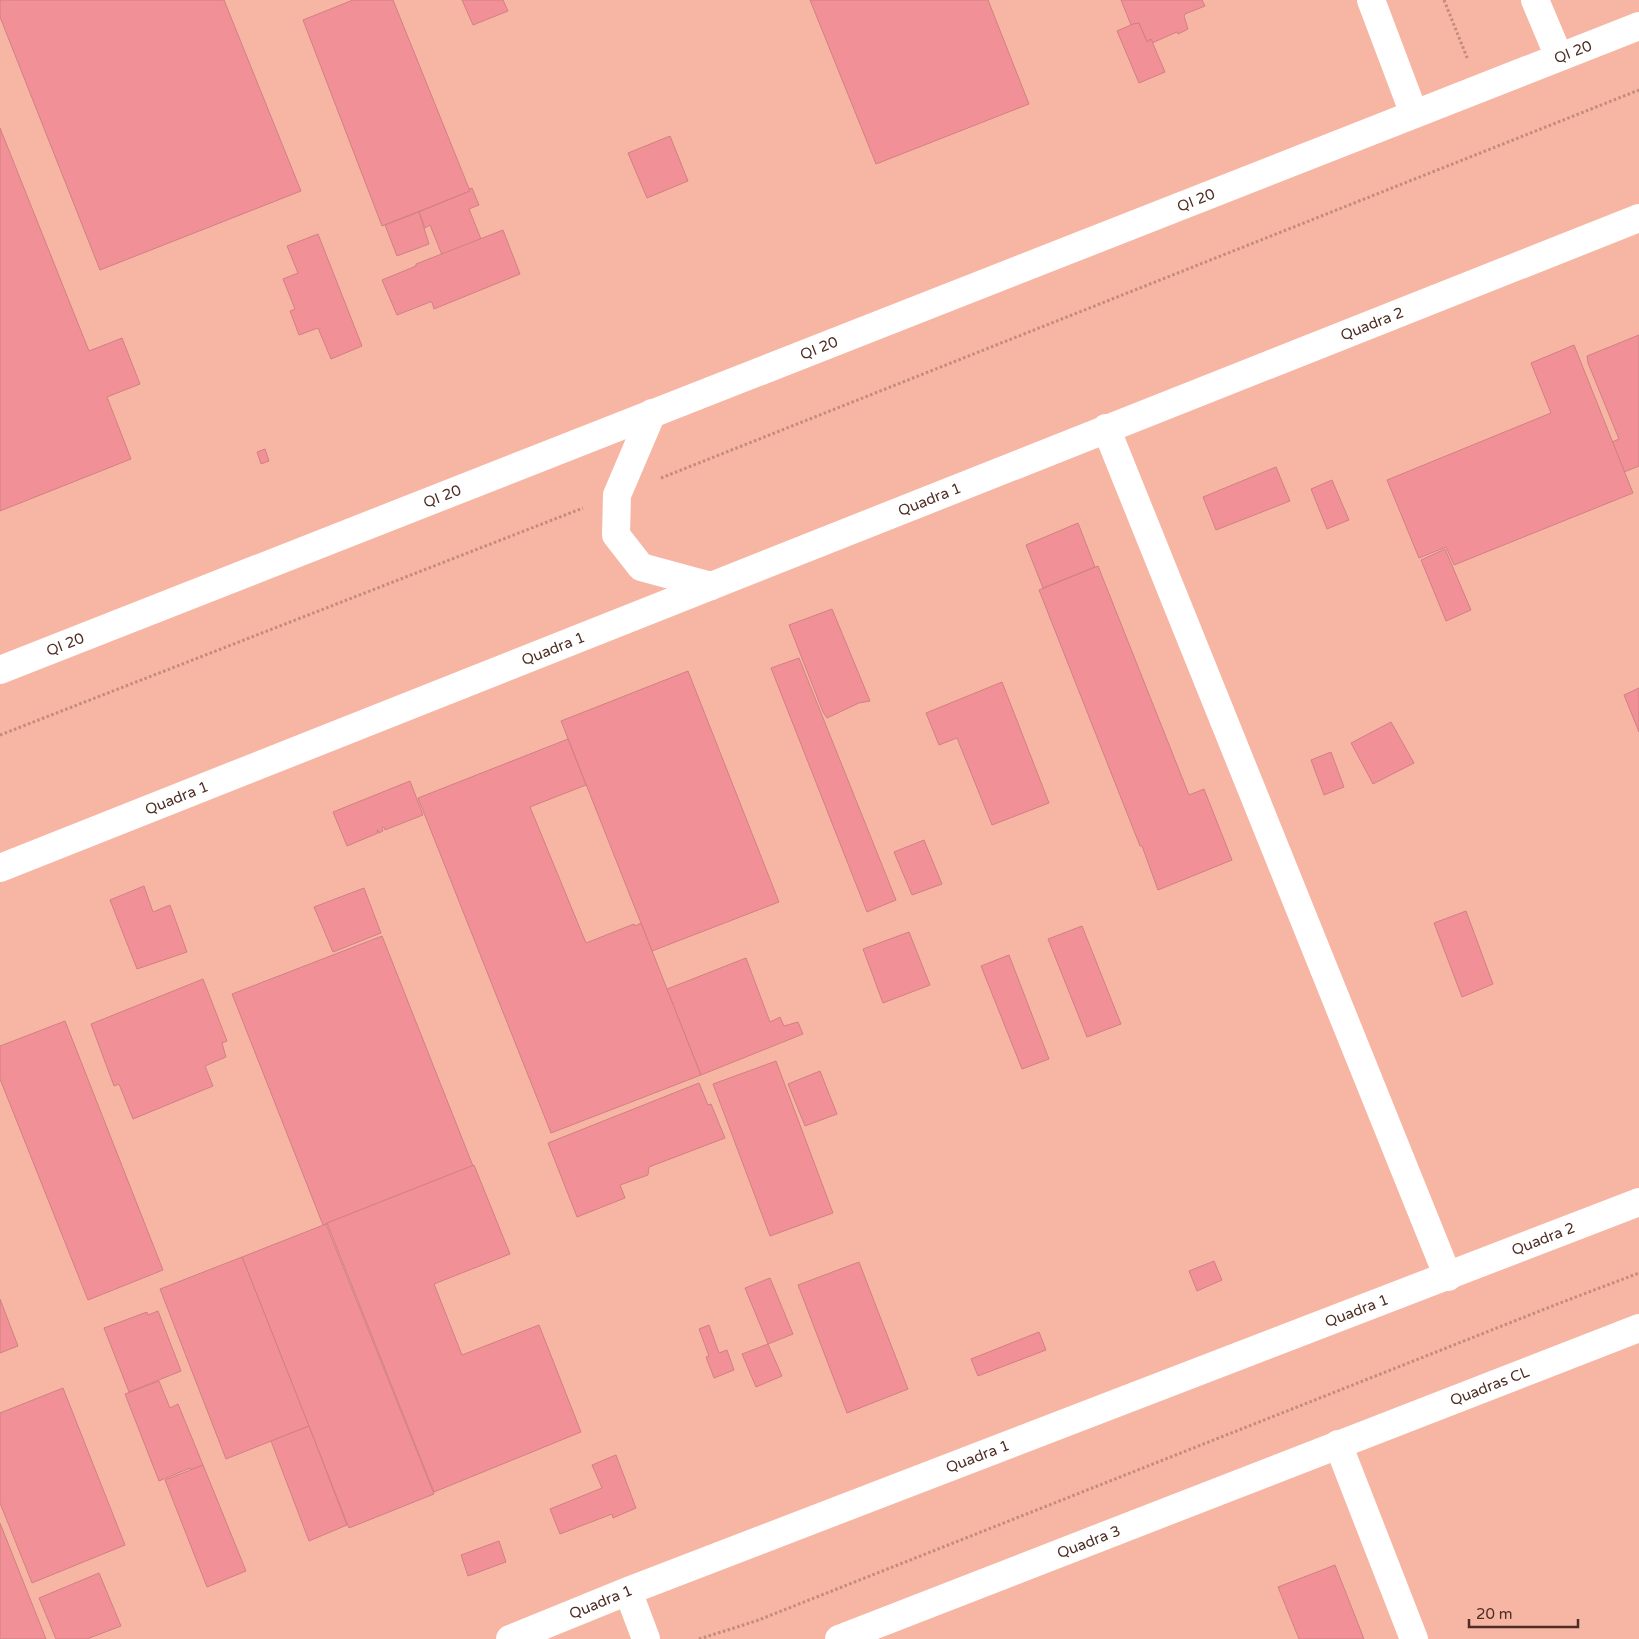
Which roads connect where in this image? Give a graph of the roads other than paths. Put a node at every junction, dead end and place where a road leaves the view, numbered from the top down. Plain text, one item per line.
1 (1371, 0) edge
2 (1535, 0) edge
3 (1639, 26) edge
4 (1559, 58) junction
5 (1414, 114) junction
6 (1639, 218) edge
7 (652, 413) junction
8 (1106, 428) junction
9 (711, 586) junction
10 (0, 670) edge
11 (0, 868) edge
12 (1639, 1202) edge
13 (1448, 1277) junction
14 (1639, 1328) edge
15 (1338, 1444) junction
16 (628, 1592) junction
17 (510, 1639) edge
18 (646, 1639) edge
19 (839, 1639) edge
20 (1414, 1639) edge

1 - 5 street
2 - 4 street
3 - 4 street, QI 20
4 - 5 street, QI 20
5 - 7 street, QI 20
6 - 8 street, Quadra 2
7 - 9 street
7 - 10 street, QI 20
8 - 9 street, Quadra 1
8 - 13 street
9 - 11 street, Quadra 1
12 - 13 street, Quadra 2
13 - 16 street, Quadra 1
14 - 15 street, Quadras CL
15 - 19 street, Quadra 3
15 - 20 street
16 - 17 street, Quadra 1
16 - 18 street

